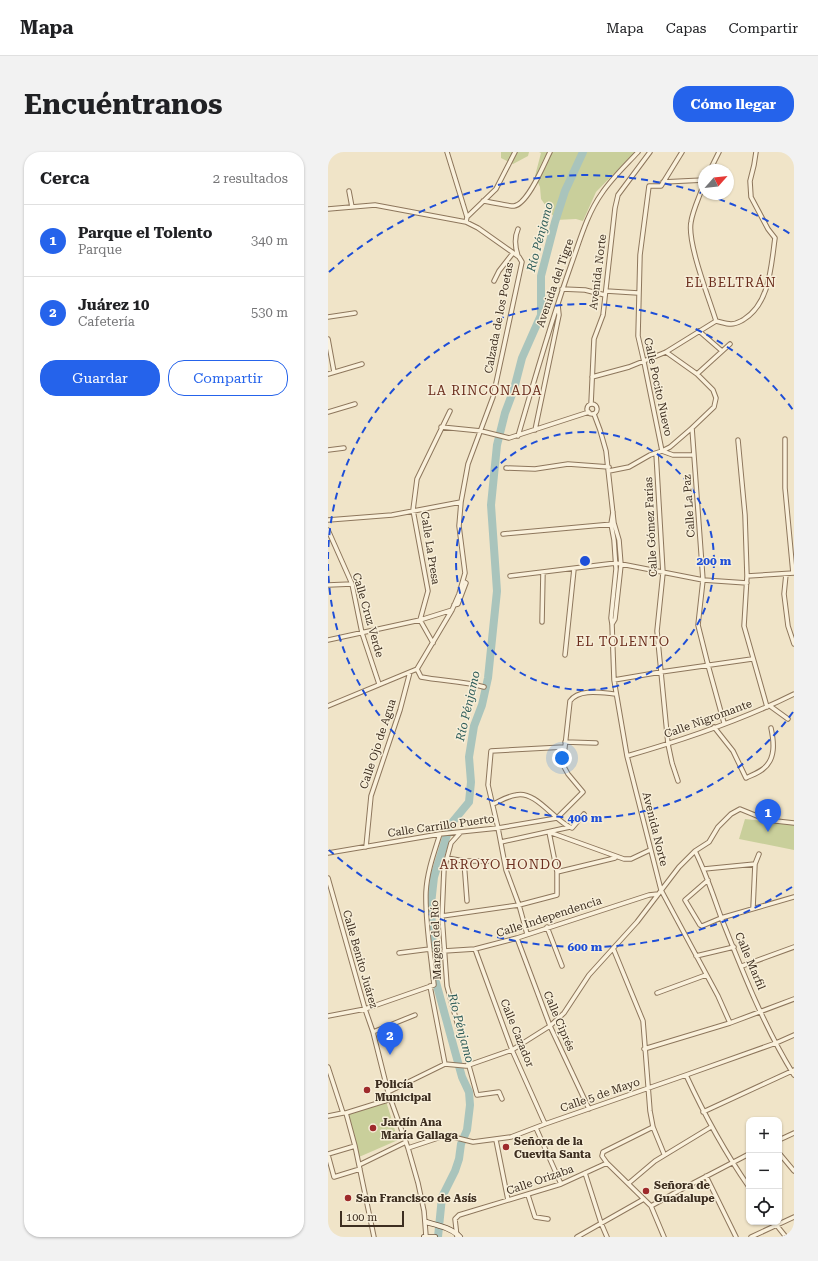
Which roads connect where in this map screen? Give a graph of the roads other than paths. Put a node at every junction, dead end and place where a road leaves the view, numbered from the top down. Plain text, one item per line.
1 (446, 152) edge
2 (515, 152) edge
3 (550, 152) edge
4 (638, 152) edge
5 (650, 152) edge
6 (682, 152) edge
7 (719, 152) edge
8 (756, 152) edge
9 (713, 164) edge
10 (698, 180) edge
11 (664, 182) junction
12 (349, 191) dead end
13 (698, 200) edge
14 (483, 201) junction
15 (352, 208) junction
16 (328, 209) edge
17 (466, 217) junction
18 (466, 222) junction
19 (518, 229) dead end
20 (513, 253) junction
21 (519, 258) junction
22 (494, 281) dead end
23 (562, 289) junction
24 (606, 293) junction
25 (638, 293) junction
26 (557, 304) junction
27 (354, 313) dead end
28 (328, 317) edge
29 (716, 321) junction
30 (699, 331) junction
31 (328, 339) edge
32 (730, 344) dead end
33 (722, 351) junction
34 (666, 352) junction
35 (644, 362) junction
36 (362, 364) dead end
37 (334, 372) junction
38 (328, 374) edge
39 (697, 374) junction
40 (592, 377) junction
41 (355, 404) dead end
42 (591, 404) junction
43 (450, 411) dead end
44 (328, 412) edge
45 (589, 412) junction
46 (594, 414) junction
47 (441, 427) junction
48 (692, 428) junction
49 (535, 430) junction
50 (481, 431) junction
51 (518, 436) junction
52 (738, 440) dead end
53 (785, 440) dead end
54 (344, 448) dead end
55 (328, 450) edge
56 (662, 452) junction
57 (656, 453) junction
58 (694, 455) junction
59 (506, 468) dead end
60 (609, 469) junction
61 (461, 502) junction
62 (414, 510) junction
63 (328, 520) edge
64 (613, 524) junction
65 (328, 530) edge
66 (503, 534) dead end
67 (616, 563) junction
68 (621, 565) junction
69 (574, 569) junction
70 (543, 572) junction
71 (663, 573) junction
72 (794, 573) edge
73 (786, 574) junction
74 (510, 576) dead end
75 (747, 576) junction
76 (703, 580) junction
77 (747, 583) junction
78 (352, 584) junction
79 (328, 585) edge
80 (452, 610) junction
81 (420, 620) junction
82 (542, 622) dead end
83 (612, 624) junction
84 (362, 633) junction
85 (328, 640) edge
86 (432, 642) junction
87 (794, 644) edge
88 (565, 655) dead end
89 (752, 659) junction
90 (708, 665) junction
91 (417, 669) junction
92 (410, 672) junction
93 (661, 672) junction
94 (614, 680) junction
95 (379, 684) junction
96 (484, 687) dead end
97 (616, 694) junction
98 (794, 694) edge
99 (328, 706) edge
100 (768, 707) junction
101 (788, 719) dead end
102 (724, 723) junction
103 (714, 727) junction
104 (771, 728) dead end
105 (565, 742) junction
106 (596, 743) dead end
107 (668, 744) junction
108 (564, 747) junction
109 (627, 756) junction
110 (678, 781) dead end
111 (493, 804) junction
112 (584, 814) dead end
113 (557, 818) junction
114 (794, 823) edge
115 (571, 827) junction
116 (498, 828) junction
117 (461, 832) junction
118 (549, 832) junction
119 (440, 834) junction
120 (501, 842) junction
121 (366, 847) junction
122 (650, 850) junction
123 (695, 852) junction
124 (328, 853) edge
125 (759, 854) dead end
126 (616, 857) junction
127 (447, 858) junction
128 (464, 861) junction
129 (490, 861) dead end
130 (755, 864) junction
131 (704, 869) junction
132 (557, 872) junction
133 (328, 878) edge
134 (708, 880) junction
135 (661, 890) junction
136 (658, 894) junction
137 (794, 896) edge
138 (467, 901) dead end
139 (519, 905) junction
140 (753, 908) junction
141 (442, 916) junction
142 (721, 918) junction
143 (547, 927) junction
144 (527, 934) junction
145 (517, 938) junction
146 (734, 947) junction
147 (794, 947) edge
148 (475, 948) junction
149 (613, 948) junction
150 (430, 949) junction
151 (444, 951) junction
152 (399, 953) dead end
153 (696, 956) junction
154 (562, 966) dead end
155 (742, 966) junction
156 (706, 975) junction
157 (432, 985) junction
158 (657, 993) dead end
159 (794, 999) edge
160 (365, 1009) junction
161 (761, 1012) junction
162 (415, 1015) dead end
163 (328, 1016) edge
164 (730, 1023) junction
165 (550, 1026) junction
166 (373, 1032) junction
167 (794, 1035) edge
168 (776, 1043) junction
169 (644, 1049) junction
170 (512, 1050) junction
171 (445, 1064) junction
172 (467, 1066) junction
173 (328, 1067) edge
174 (793, 1070) edge
175 (686, 1075) junction
176 (794, 1075) edge
177 (648, 1088) junction
178 (388, 1092) junction
179 (390, 1099) junction
180 (502, 1099) dead end
181 (589, 1109) junction
182 (703, 1112) junction
183 (345, 1113) junction
184 (328, 1116) edge
185 (545, 1124) junction
186 (653, 1127) junction
187 (711, 1127) junction
188 (536, 1128) junction
189 (794, 1133) edge
190 (782, 1139) edge
191 (496, 1140) junction
192 (406, 1142) junction
193 (355, 1146) junction
194 (408, 1148) junction
195 (328, 1154) edge
196 (664, 1154) junction
197 (746, 1156) edge
198 (782, 1157) edge
199 (732, 1163) junction
200 (607, 1164) junction
201 (360, 1167) junction
202 (794, 1171) edge
203 (584, 1174) junction
204 (706, 1176) junction
205 (746, 1183) edge
206 (561, 1184) junction
207 (629, 1184) junction
208 (528, 1195) junction
209 (644, 1199) junction
210 (508, 1200) junction
211 (651, 1206) junction
212 (794, 1217) edge
213 (548, 1219) dead end
214 (782, 1221) edge
215 (426, 1222) junction
216 (601, 1223) junction
217 (773, 1225) edge
218 (776, 1225) edge
219 (458, 1236) edge
220 (374, 1237) edge
221 (425, 1237) edge
222 (435, 1237) edge
223 (577, 1237) edge
224 (607, 1237) edge
225 (664, 1237) edge
226 (736, 1237) edge
227 (751, 1237) edge
228 (786, 1237) edge

1 - 17 street
2 - 14 street
3 - 14 street
4 - 23 street, Avenida del Tigre
5 - 24 street, Avenida Norte
6 - 11 street
7 - 9 street
8 - 29 street
10 - 11 street
11 - 25 street, Calle Pocito Nuevo
12 - 15 street
13 - 29 street
14 - 17 street
15 - 16 street, Calzada de los Poetas
15 - 18 street, Calzada de los Poetas
17 - 18 street
18 - 20 street, Calzada de los Poetas
19 - 21 street
20 - 21 street, Calzada de los Poetas
20 - 22 street
21 - 50 street, Calzada de los Poetas
23 - 24 street
23 - 26 street, Avenida del Tigre
24 - 25 street
24 - 40 street, Avenida Norte
25 - 35 street, Calle Pocito Nuevo
26 - 49 street
26 - 51 street, Avenida del Tigre
27 - 28 street
29 - 30 street
30 - 33 street
30 - 34 street
31 - 37 street
32 - 33 street
33 - 39 street
34 - 35 street
34 - 39 street
35 - 40 street
35 - 56 street, Calle Pocito Nuevo
36 - 37 street
37 - 38 street
39 - 48 street
40 - 42 street, Avenida Norte
41 - 44 street
42 - 45 street
42 - 46 street
43 - 47 street, Calle La Presa
45 - 46 street
45 - 49 street
46 - 60 street, Avenida Norte
47 - 50 street
47 - 62 street, Calle La Presa
48 - 56 street
48 - 58 street, Calle La Paz
49 - 51 street
50 - 51 street
50 - 61 street, Calzada de los Poetas
52 - 75 street
53 - 72 street
54 - 55 street
56 - 57 street
56 - 58 street
57 - 60 street
57 - 71 street, Calle Gómez Farías
58 - 76 street, Calle La Paz
59 - 60 street
60 - 64 street, Avenida Norte
61 - 62 street
61 - 80 street, Calzada de los Poetas
62 - 63 street
62 - 81 street, Calle La Presa
64 - 66 street
64 - 67 street, Avenida Norte
64 - 68 street, Avenida Norte
65 - 78 street, Calle Cruz Verde
67 - 68 street
67 - 69 street
67 - 83 street, Avenida Norte
68 - 71 street
68 - 83 street, Avenida Norte
69 - 70 street
69 - 88 street
70 - 74 street
70 - 82 street
71 - 76 street
71 - 93 street, Calle Gómez Farías
72 - 73 street
73 - 75 street
73 - 87 street
75 - 77 street
76 - 77 street
76 - 90 street, Calle La Paz
77 - 89 street
78 - 79 street
78 - 84 street, Calle Cruz Verde
80 - 81 street
80 - 86 street, Calzada de los Poetas
81 - 84 street
81 - 86 street
83 - 94 street, Avenida Norte
84 - 85 street
84 - 95 street, Calle Cruz Verde
86 - 91 street, Calzada de los Poetas
89 - 90 street
89 - 100 street
90 - 93 street
90 - 102 street, Calle La Paz
91 - 92 street
91 - 96 street
92 - 95 street
92 - 121 street, Calle Ojo de Agua
93 - 94 street
93 - 107 street, Calle Gómez Farías
94 - 97 street, Avenida Norte
95 - 99 street
97 - 105 street
97 - 109 street, Avenida Norte
98 - 100 street, Calle Nigromante
100 - 101 street
100 - 102 street, Calle Nigromante
102 - 103 street, Calle Nigromante
103 - 104 street
103 - 107 street, Calle Nigromante
105 - 106 street
105 - 108 street
107 - 109 street, Calle Nigromante
107 - 110 street, Calle Gómez Farías
108 - 111 street
108 - 113 street
109 - 122 street, Avenida Norte
111 - 113 street
111 - 116 street
112 - 115 street
113 - 115 street
113 - 116 street, Calle Carrillo Puerto
114 - 123 street
115 - 118 street
116 - 117 street, Calle Carrillo Puerto
116 - 120 street
117 - 119 street, Calle Carrillo Puerto
117 - 127 street, Margen del Río
118 - 120 street
118 - 126 street
118 - 132 street
119 - 121 street, Calle Carrillo Puerto
119 - 150 street
120 - 139 street
121 - 124 street, Calle Carrillo Puerto
122 - 126 street
122 - 135 street, Avenida Norte
123 - 131 street, Calle Marfil
123 - 135 street
125 - 130 street
126 - 132 street
127 - 128 street
127 - 141 street, Margen del Río
128 - 129 street
128 - 138 street
130 - 131 street
130 - 140 street
131 - 134 street, Calle Marfil
132 - 139 street
133 - 160 street, Calle Benito Juárez
134 - 142 street, Calle Marfil
134 - 142 street
135 - 136 street
135 - 153 street, Avenida Norte
136 - 143 street, Calle Independencia
136 - 149 street
137 - 140 street
139 - 141 street
139 - 144 street
140 - 142 street
141 - 151 street, Margen del Río
142 - 146 street, Calle Marfil
143 - 144 street, Calle Independencia
143 - 154 street
144 - 145 street, Calle Independencia
145 - 148 street, Calle Independencia
145 - 165 street, Calle Ciprés
146 - 153 street
146 - 155 street, Calle Marfil
147 - 155 street
148 - 151 street, Calle Independencia
148 - 170 street, Calle Cazador
149 - 165 street
149 - 169 street
150 - 152 street
150 - 157 street
151 - 172 street, Margen del Río
153 - 156 street, Avenida Norte
155 - 161 street, Calle Marfil
156 - 158 street
156 - 164 street, Avenida Norte
157 - 160 street
157 - 171 street
159 - 161 street
160 - 163 street
160 - 166 street, Calle Benito Juárez
161 - 164 street
161 - 168 street, Calle Marfil
162 - 166 street
164 - 169 street
165 - 170 street
165 - 181 street, Calle Ciprés
166 - 178 street, Calle Benito Juárez
167 - 168 street, Calle 5 de Mayo
168 - 174 street, Calle Marfil
168 - 175 street, Calle 5 de Mayo
169 - 177 street
170 - 172 street
170 - 185 street, Calle Cazador
171 - 172 street
171 - 178 street
172 - 180 street, Margen del Río
173 - 183 street
174 - 176 street, Calle Marfil
174 - 182 street
175 - 177 street, Calle 5 de Mayo
175 - 182 street
177 - 181 street, Calle 5 de Mayo
177 - 186 street
178 - 179 street, Calle Benito Juárez
179 - 183 street
179 - 192 street, Calle Benito Juárez
181 - 185 street, Calle 5 de Mayo
182 - 187 street
183 - 184 street
183 - 193 street
185 - 188 street, Calle 5 de Mayo
186 - 196 street
186 - 200 street
187 - 196 street
187 - 199 street
188 - 191 street, Calle 5 de Mayo
188 - 206 street
189 - 190 street
191 - 194 street, Calle 5 de Mayo
191 - 210 street
192 - 194 street, Calle Benito Juárez
192 - 201 street
193 - 195 street
193 - 201 street
194 - 215 street, Calle Benito Juárez
195 - 201 street
196 - 207 street
197 - 199 street
198 - 202 street
199 - 204 street
199 - 205 street
200 - 203 street, Calle Orizaba
200 - 207 street
201 - 220 street
203 - 206 street, Calle Orizaba
203 - 216 street
204 - 211 street
204 - 226 street
206 - 208 street, Calle Orizaba
207 - 209 street
208 - 210 street, Calle Orizaba
208 - 213 street
209 - 211 street
209 - 216 street
210 - 219 street, Calle Orizaba
211 - 225 street
212 - 214 street
215 - 219 street
215 - 221 street, Calle Benito Juárez
216 - 223 street
216 - 224 street
217 - 227 street
218 - 228 street
221 - 222 street

